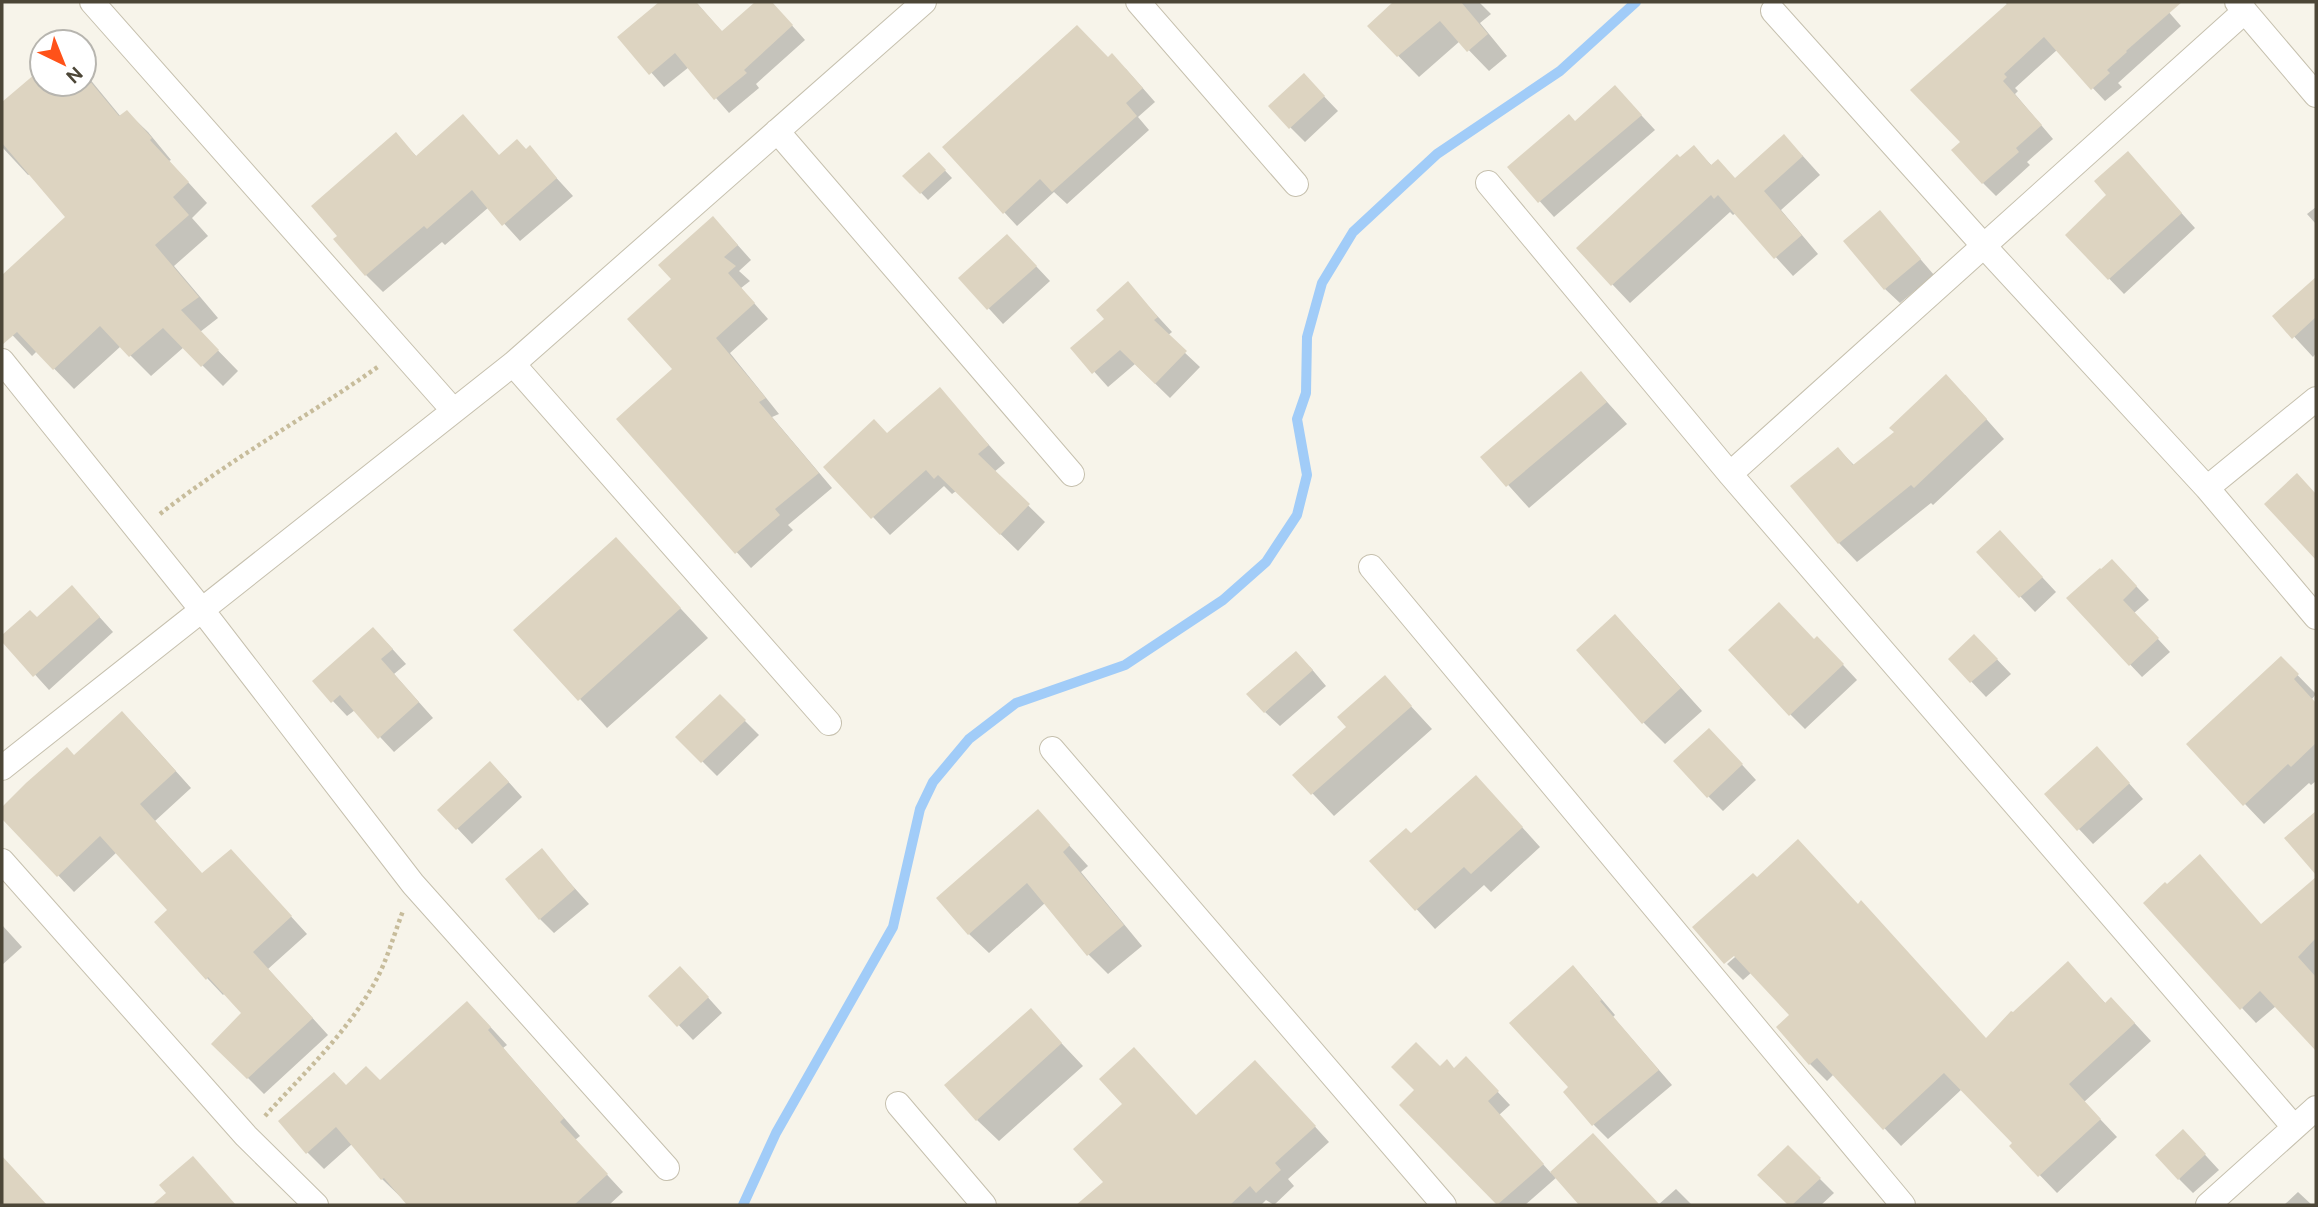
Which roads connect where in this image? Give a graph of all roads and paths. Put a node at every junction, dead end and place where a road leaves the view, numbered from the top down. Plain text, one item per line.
1 (92, 2) edge
2 (925, 2) edge
3 (1139, 2) edge
4 (2241, 6) edge
5 (1773, 11) dead end
6 (2316, 94) edge
7 (777, 131) junction
8 (1488, 183) dead end
9 (1296, 184) dead end
10 (1983, 245) junction
11 (399, 351) junction
12 (2, 361) edge
13 (513, 364) junction
14 (2316, 399) edge
15 (453, 410) junction
16 (1072, 474) dead end
17 (1730, 474) junction
18 (2207, 488) junction
19 (139, 531) junction
20 (1371, 567) dead end
21 (202, 610) junction
22 (2316, 617) edge
23 (829, 723) dead end
24 (1052, 750) dead end
25 (2, 768) edge
26 (2, 861) edge
27 (413, 884) junction
28 (898, 1104) dead end
29 (2316, 1108) edge
30 (2294, 1128) junction
31 (246, 1136) junction
32 (667, 1168) dead end
33 (316, 1205) edge
34 (984, 1205) edge
35 (1444, 1205) edge
36 (1903, 1205) edge
37 (2208, 1205) edge

1 - 11 street
2 - 7 street
3 - 9 street
4 - 6 street
4 - 10 street
5 - 10 street
7 - 13 street
7 - 16 street
8 - 17 street
10 - 17 street
10 - 18 street
11 - 15 street
11 - 19 path
12 - 19 street
13 - 15 street
13 - 23 street
14 - 18 street
15 - 21 street
17 - 30 street
18 - 22 street
19 - 21 street
20 - 36 street
21 - 25 street
21 - 27 street
24 - 35 street
26 - 31 street
27 - 31 path
27 - 32 street
28 - 34 street
29 - 30 street
30 - 37 street
31 - 33 street

